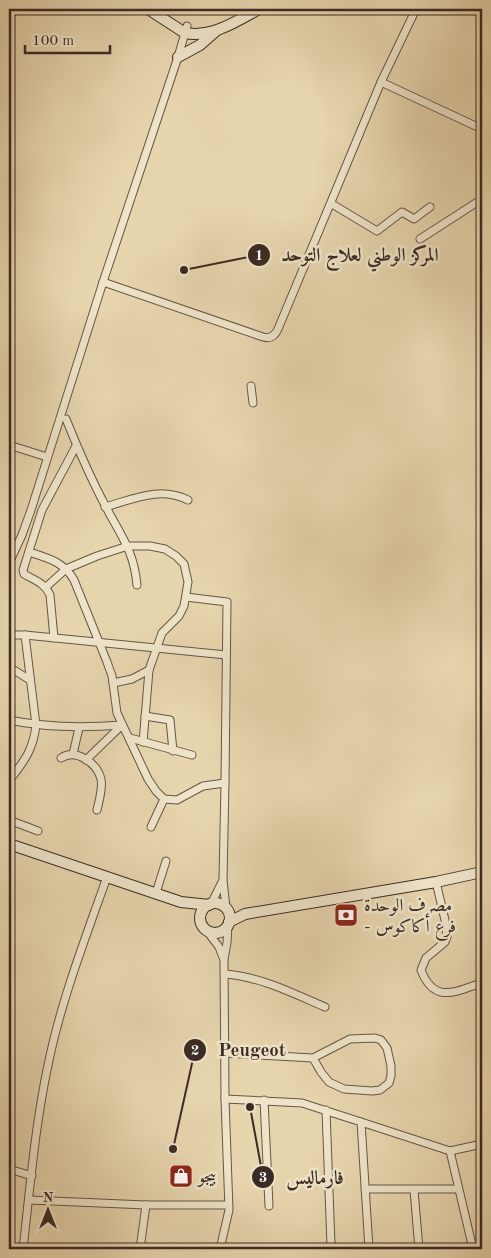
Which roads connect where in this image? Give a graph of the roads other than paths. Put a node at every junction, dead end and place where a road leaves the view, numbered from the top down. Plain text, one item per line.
1 (14, 9) edge
2 (148, 9) edge
3 (160, 9) edge
4 (259, 9) edge
5 (416, 9) edge
6 (9, 18) edge
7 (186, 30) junction
8 (216, 31) junction
9 (178, 57) junction
10 (382, 82) junction
11 (482, 129) edge
12 (482, 199) edge
13 (332, 204) junction
14 (430, 207) dead end
15 (420, 239) dead end
16 (103, 282) junction
17 (251, 386) dead end
18 (253, 403) dead end
19 (66, 419) dead end
20 (9, 445) edge
21 (76, 446) junction
22 (46, 457) junction
23 (188, 500) dead end
24 (105, 507) junction
25 (9, 544) edge
26 (128, 546) junction
27 (16, 548) junction
28 (30, 552) junction
29 (9, 564) edge
30 (66, 569) junction
31 (137, 585) dead end
32 (46, 587) junction
33 (186, 598) junction
34 (24, 634) junction
35 (9, 635) edge
36 (54, 638) junction
37 (100, 642) junction
38 (156, 648) junction
39 (226, 655) junction
40 (9, 667) edge
41 (150, 670) junction
42 (30, 680) junction
43 (113, 683) junction
44 (146, 716) junction
45 (9, 720) edge
46 (36, 725) junction
47 (122, 725) junction
48 (79, 728) junction
49 (130, 738) junction
50 (142, 742) junction
51 (173, 751) junction
52 (72, 754) junction
53 (192, 755) dead end
54 (61, 758) dead end
55 (86, 760) junction
56 (9, 781) edge
57 (225, 784) junction
58 (164, 799) junction
59 (97, 810) dead end
60 (9, 820) edge
61 (151, 827) dead end
62 (38, 831) dead end
63 (9, 844) edge
64 (166, 862) dead end
65 (482, 872) edge
66 (107, 877) junction
67 (223, 880) junction
68 (436, 882) junction
69 (156, 893) junction
70 (181, 902) junction
71 (210, 904) junction
72 (228, 917) junction
73 (204, 928) junction
74 (224, 960) junction
75 (225, 974) junction
76 (482, 983) edge
77 (325, 1007) dead end
78 (225, 1054) junction
79 (313, 1058) junction
80 (225, 1099) junction
81 (264, 1100) junction
82 (326, 1110) junction
83 (361, 1122) junction
84 (482, 1144) edge
85 (450, 1151) junction
86 (9, 1169) edge
87 (32, 1176) junction
88 (366, 1189) junction
89 (458, 1189) junction
90 (414, 1190) junction
91 (29, 1200) junction
92 (228, 1204) junction
93 (146, 1205) junction
94 (269, 1206) dead end
95 (331, 1244) dead end
96 (23, 1249) edge
97 (140, 1249) edge
98 (220, 1249) edge
99 (369, 1249) edge
100 (419, 1249) edge
101 (473, 1249) edge

1 - 6 street
2 - 7 main road
3 - 7 main road
4 - 8 main road
5 - 10 street
7 - 8 main road
7 - 9 street
8 - 9 main road
9 - 16 street
10 - 11 street
10 - 13 street
12 - 15 street
13 - 14 street
13 - 16 street
16 - 22 street
17 - 18 street
19 - 21 street
20 - 22 street
21 - 24 street
21 - 28 street
22 - 27 street
23 - 24 street
24 - 26 street
25 - 27 street
26 - 30 street
26 - 31 street
26 - 33 street
27 - 29 street
28 - 30 street
28 - 32 street
30 - 32 street
30 - 37 street
32 - 36 street
33 - 38 street
33 - 39 street
34 - 35 street
34 - 36 street
34 - 42 street
36 - 37 street
37 - 38 street
37 - 43 street
38 - 39 street
38 - 41 street
39 - 57 street
40 - 42 street
41 - 43 street
41 - 44 street
42 - 46 street
43 - 47 street
44 - 50 street
44 - 51 street
45 - 46 street
46 - 48 street
46 - 56 street
47 - 48 street
47 - 49 street
47 - 55 street
48 - 52 street
49 - 50 street
49 - 58 street
50 - 51 street
51 - 53 street
52 - 54 street
52 - 55 street
55 - 59 street
57 - 58 street
57 - 67 street
58 - 61 street
60 - 62 street
63 - 66 main road
64 - 69 street
65 - 68 main road
66 - 69 main road
66 - 87 street
67 - 71 street
67 - 72 street
68 - 72 main road
68 - 76 street
69 - 70 main road
70 - 71 main road
70 - 73 main road
71 - 72 main road
71 - 73 main road
72 - 73 main road
72 - 74 street
73 - 74 street
74 - 75 street
75 - 77 street
75 - 78 street
78 - 79 street
78 - 80 street
79 - 79 street
80 - 81 street
80 - 92 street
81 - 82 street
81 - 94 street
82 - 83 street
82 - 95 street
83 - 85 street
83 - 88 street
84 - 85 street
85 - 89 street
86 - 87 street
87 - 91 street
88 - 90 street
88 - 99 street
89 - 90 street
89 - 101 street
90 - 100 street
91 - 93 street
91 - 96 street
92 - 93 street
92 - 98 street
93 - 97 street

